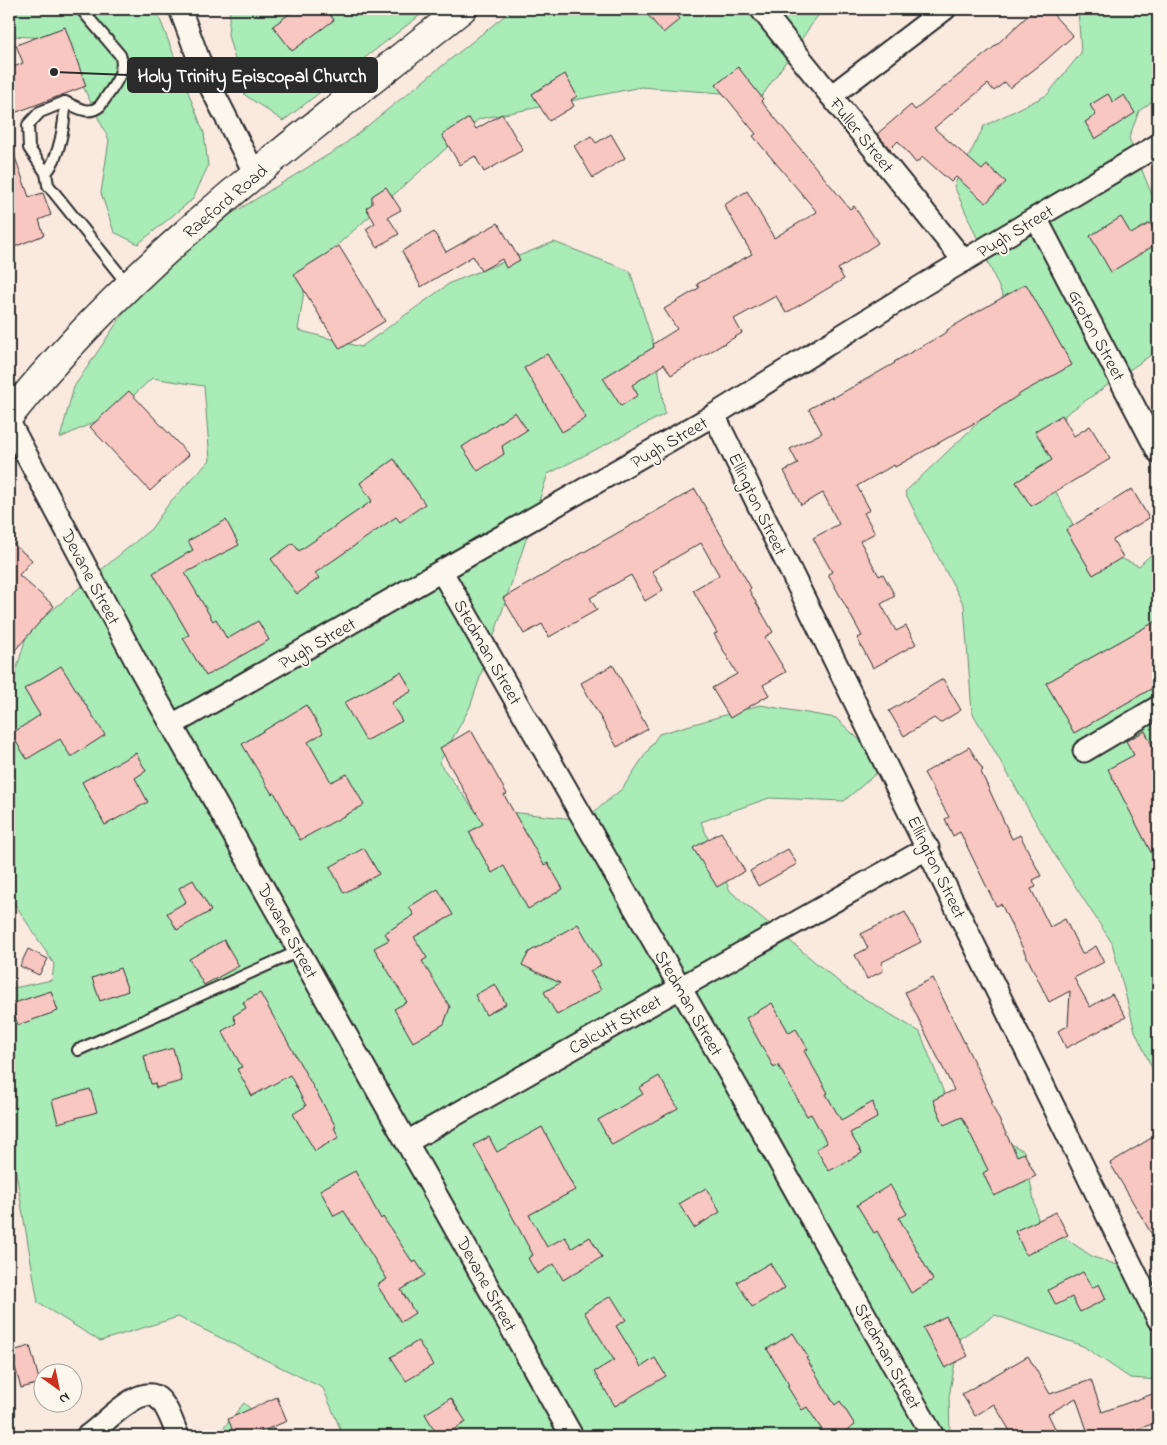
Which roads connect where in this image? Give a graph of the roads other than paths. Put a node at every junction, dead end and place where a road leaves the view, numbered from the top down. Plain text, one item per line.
1 (81, 9) edge
2 (180, 9) edge
3 (462, 9) edge
4 (761, 9) edge
5 (945, 9) edge
6 (831, 96) junction
7 (65, 102) junction
8 (1158, 146) edge
9 (46, 172) junction
10 (255, 174) junction
11 (1036, 218) junction
12 (964, 261) junction
13 (129, 286) junction
14 (714, 415) junction
15 (9, 416) edge
16 (9, 422) edge
17 (1158, 452) edge
18 (442, 572) junction
19 (1158, 707) edge
20 (172, 725) junction
21 (1084, 751) dead end
22 (928, 848) junction
23 (299, 951) junction
24 (680, 988) junction
25 (78, 1050) dead end
26 (407, 1142) junction
27 (1158, 1319) edge
28 (87, 1436) edge
29 (178, 1436) edge
30 (572, 1436) edge
31 (933, 1436) edge

1 - 7 lane
2 - 10 street
3 - 10 main road, Raeford Road
4 - 6 street, Fuller Street
5 - 6 street
6 - 12 street, Fuller Street
7 - 9 lane
7 - 9 lane
8 - 11 street, Pugh Street
9 - 13 lane
10 - 13 main road, Raeford Road
11 - 12 street, Pugh Street
11 - 17 street, Groton Street
12 - 14 street, Pugh Street
13 - 15 main road, Raeford Road
14 - 18 street, Pugh Street
14 - 22 street, Ellington Street
16 - 20 street, Devane Street
18 - 20 street, Pugh Street
18 - 24 street, Stedman Street
19 - 21 street
20 - 23 street, Devane Street
22 - 24 street, Calcutt Street
22 - 27 street, Ellington Street
23 - 25 lane
23 - 26 street, Devane Street
24 - 26 street, Calcutt Street
24 - 31 street, Stedman Street
26 - 30 street, Devane Street
28 - 29 street

